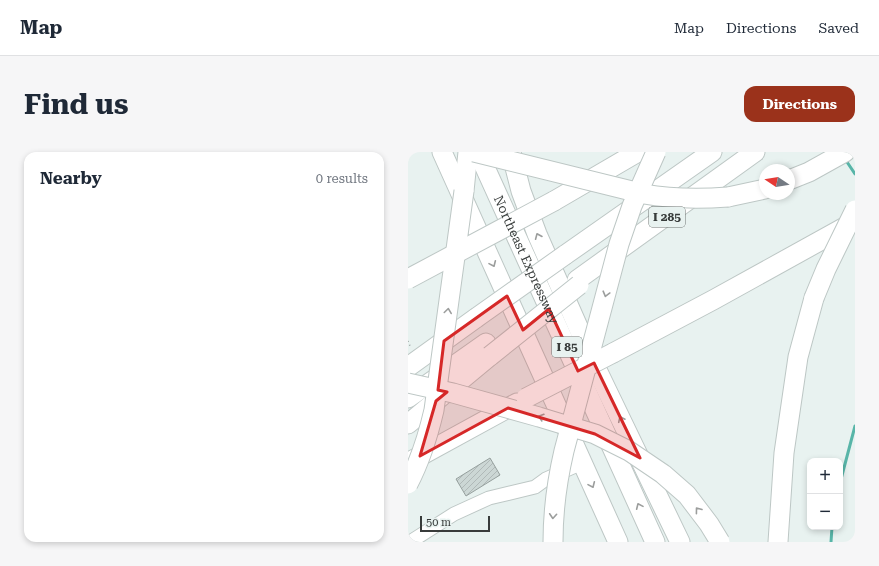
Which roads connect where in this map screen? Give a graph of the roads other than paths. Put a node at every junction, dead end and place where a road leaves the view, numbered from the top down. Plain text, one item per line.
1 (442, 152) edge
2 (468, 152) edge
3 (474, 152) edge
4 (478, 152) edge
5 (496, 152) edge
6 (511, 152) edge
7 (638, 152) edge
8 (656, 152) edge
9 (712, 152) edge
10 (755, 152) edge
11 (842, 154) edge
12 (568, 176) junction
13 (795, 178) edge
14 (759, 190) edge
15 (855, 210) edge
16 (855, 221) edge
17 (408, 279) edge
18 (488, 350) junction
19 (408, 367) edge
20 (408, 383) edge
21 (408, 398) edge
22 (408, 424) edge
23 (408, 463) edge
24 (582, 463) junction
25 (408, 484) edge
26 (410, 542) edge
27 (553, 542) edge
28 (618, 542) edge
29 (656, 542) edge
30 (680, 542) edge
31 (720, 542) edge
32 (778, 542) edge

1 -> 24 highway, I 85
25 -> 2 highway, bridge
3 - 12 highway, bridge
29 -> 4 highway, Northeast Expressway / I 85
5 - 12 highway, bridge
30 -> 6 highway
7 - 17 highway, bridge
8 -> 27 highway, bridge
9 - 19 highway, I 285, bridge
10 - 18 highway, I 285
11 - 13 highway
12 - 14 highway, bridge
15 - 32 highway, bridge
16 - 23 highway, bridge
18 - 21 highway, I 285
18 - 22 highway
31 -> 20 highway, bridge
24 - 26 lane
24 -> 28 highway, I 85

